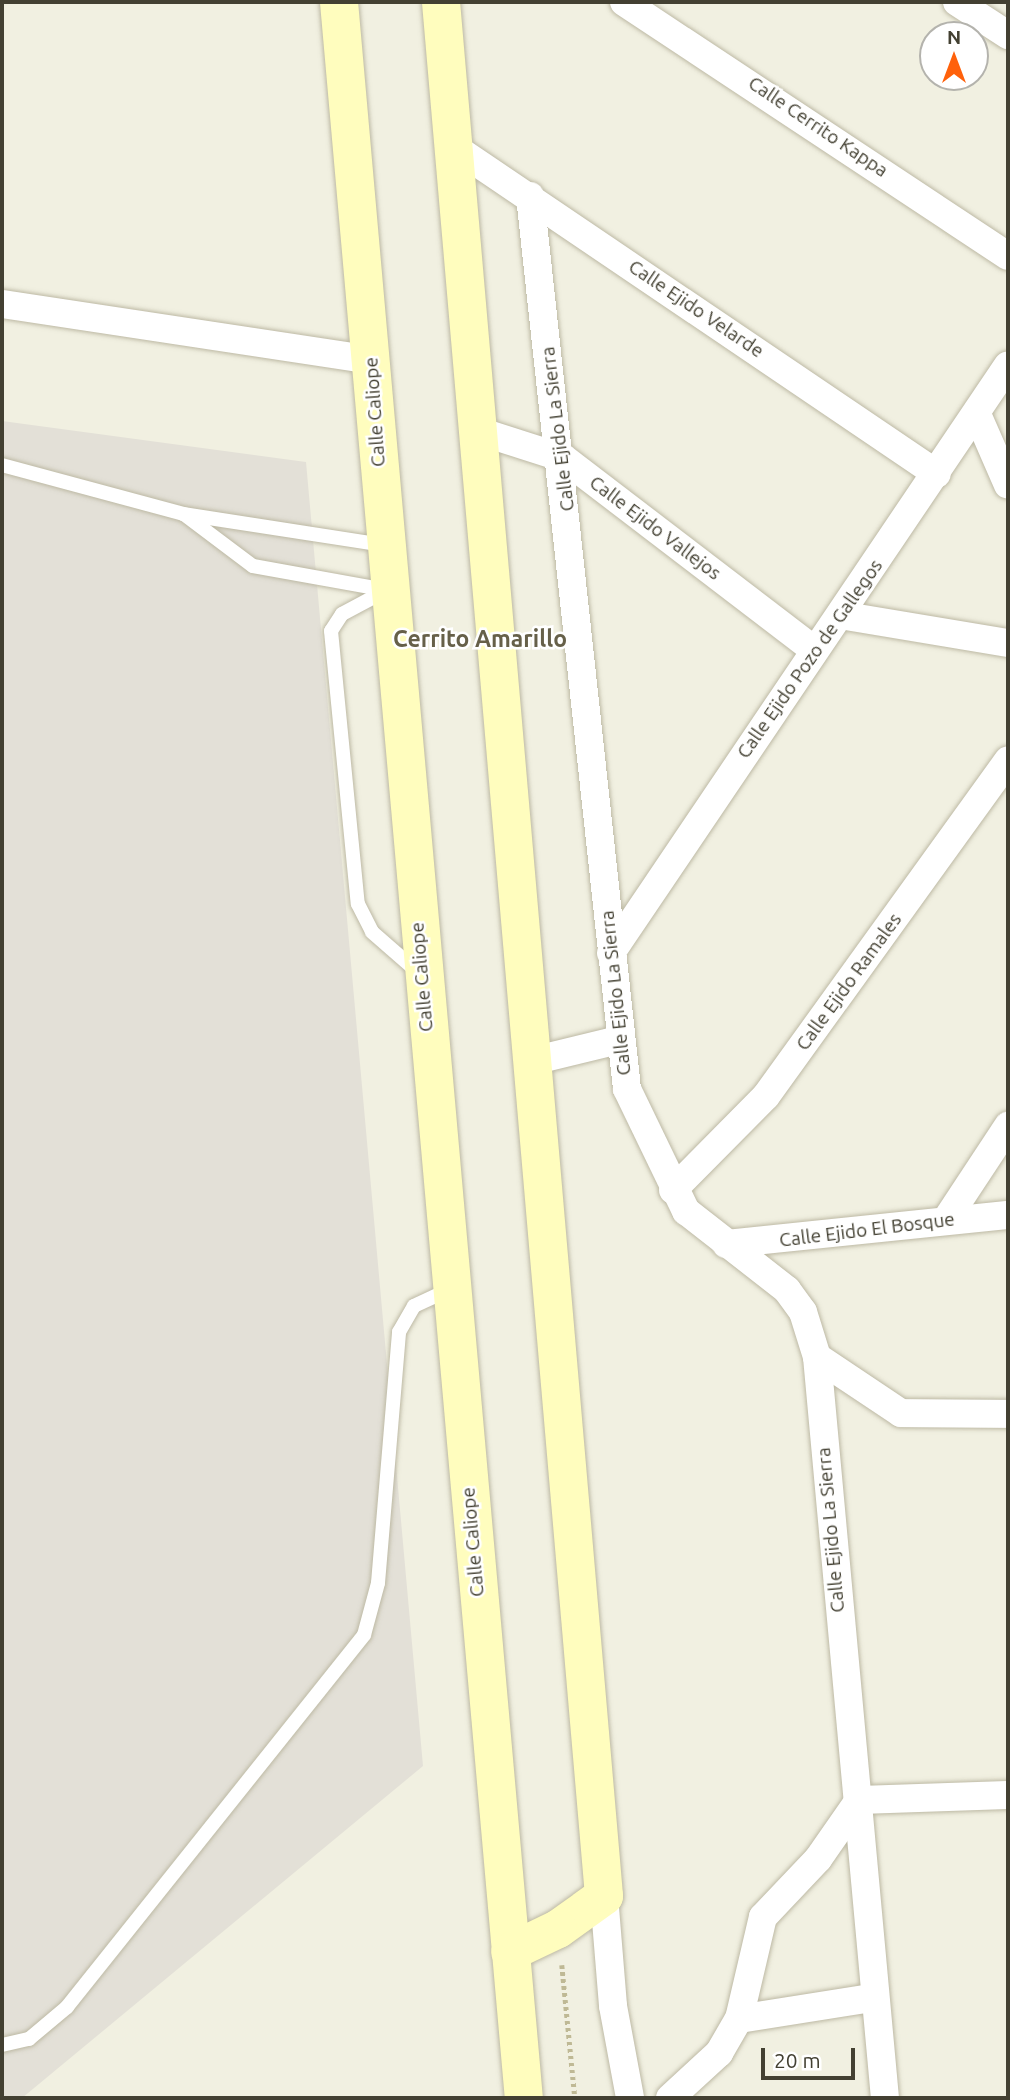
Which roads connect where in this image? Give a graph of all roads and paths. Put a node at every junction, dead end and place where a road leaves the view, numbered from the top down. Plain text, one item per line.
1 (339, 2) edge
2 (441, 2) edge
3 (624, 2) edge
4 (957, 2) edge
5 (1008, 35) edge
6 (454, 146) junction
7 (530, 196) junction
8 (1008, 256) edge
9 (2, 304) edge
10 (371, 360) junction
11 (1008, 365) edge
12 (977, 414) junction
13 (482, 432) junction
14 (563, 458) junction
15 (2, 465) edge
16 (937, 474) junction
17 (1008, 485) edge
18 (183, 514) junction
19 (385, 546) junction
20 (387, 590) junction
21 (840, 615) junction
22 (1008, 643) edge
23 (814, 650) junction
24 (1008, 760) edge
25 (611, 953) junction
26 (422, 975) junction
27 (618, 1040) junction
28 (536, 1060) junction
29 (1008, 1126) edge
30 (673, 1190) junction
31 (1008, 1215) edge
32 (946, 1220) junction
33 (726, 1244) junction
34 (450, 1289) junction
35 (817, 1357) junction
36 (1008, 1414) edge
37 (1008, 1795) edge
38 (859, 1800) junction
39 (604, 1896) junction
40 (558, 1929) junction
41 (510, 1952) junction
42 (872, 1998) junction
43 (739, 2020) junction
44 (2, 2045) edge
45 (524, 2098) edge
46 (575, 2098) edge
47 (630, 2098) edge
48 (670, 2098) edge
49 (885, 2098) edge

1 - 10 street, Calle Caliope
2 - 6 street
3 - 8 street, Calle Cerrito Kappa
4 - 5 street
6 - 7 street, Calle Ejido Velarde
6 - 13 street
7 - 14 street, Calle Ejido La Sierra
7 - 16 street, Calle Ejido Velarde
9 - 10 street
10 - 19 street, Calle Caliope
11 - 12 street, Calle Ejido Pozo de Gallegos
12 - 16 street, Calle Ejido Pozo de Gallegos
12 - 17 street
13 - 14 street, Calle Ejido Vallejos
13 - 28 street
14 - 23 street, Calle Ejido Vallejos
14 - 25 street, Calle Ejido La Sierra
15 - 18 lane
16 - 21 street, Calle Ejido Pozo de Gallegos
18 - 19 lane
18 - 20 lane
19 - 20 street, Calle Caliope
20 - 26 street, Calle Caliope
20 - 26 lane
21 - 22 street
21 - 23 street, Calle Ejido Pozo de Gallegos
23 - 25 street, Calle Ejido Pozo de Gallegos
24 - 30 street, Calle Ejido Ramales
25 - 27 street, Calle Ejido La Sierra
26 - 34 street, Calle Caliope
27 - 28 street
27 - 30 street, Calle Ejido La Sierra
28 - 39 street
29 - 32 street
30 - 33 street, Calle Ejido La Sierra
31 - 32 street, Calle Ejido El Bosque
32 - 33 street, Calle Ejido El Bosque
33 - 35 street, Calle Ejido La Sierra
34 - 41 street, Calle Caliope
34 - 44 lane
35 - 36 street
35 - 38 street, Calle Ejido La Sierra
37 - 38 street
38 - 42 street, Calle Ejido La Sierra
38 - 43 street
39 - 40 street
39 - 47 street
40 - 41 street
40 - 46 path
41 - 45 street, Calle Caliope
42 - 43 street
42 - 49 street, Calle Ejido La Sierra
43 - 48 street

